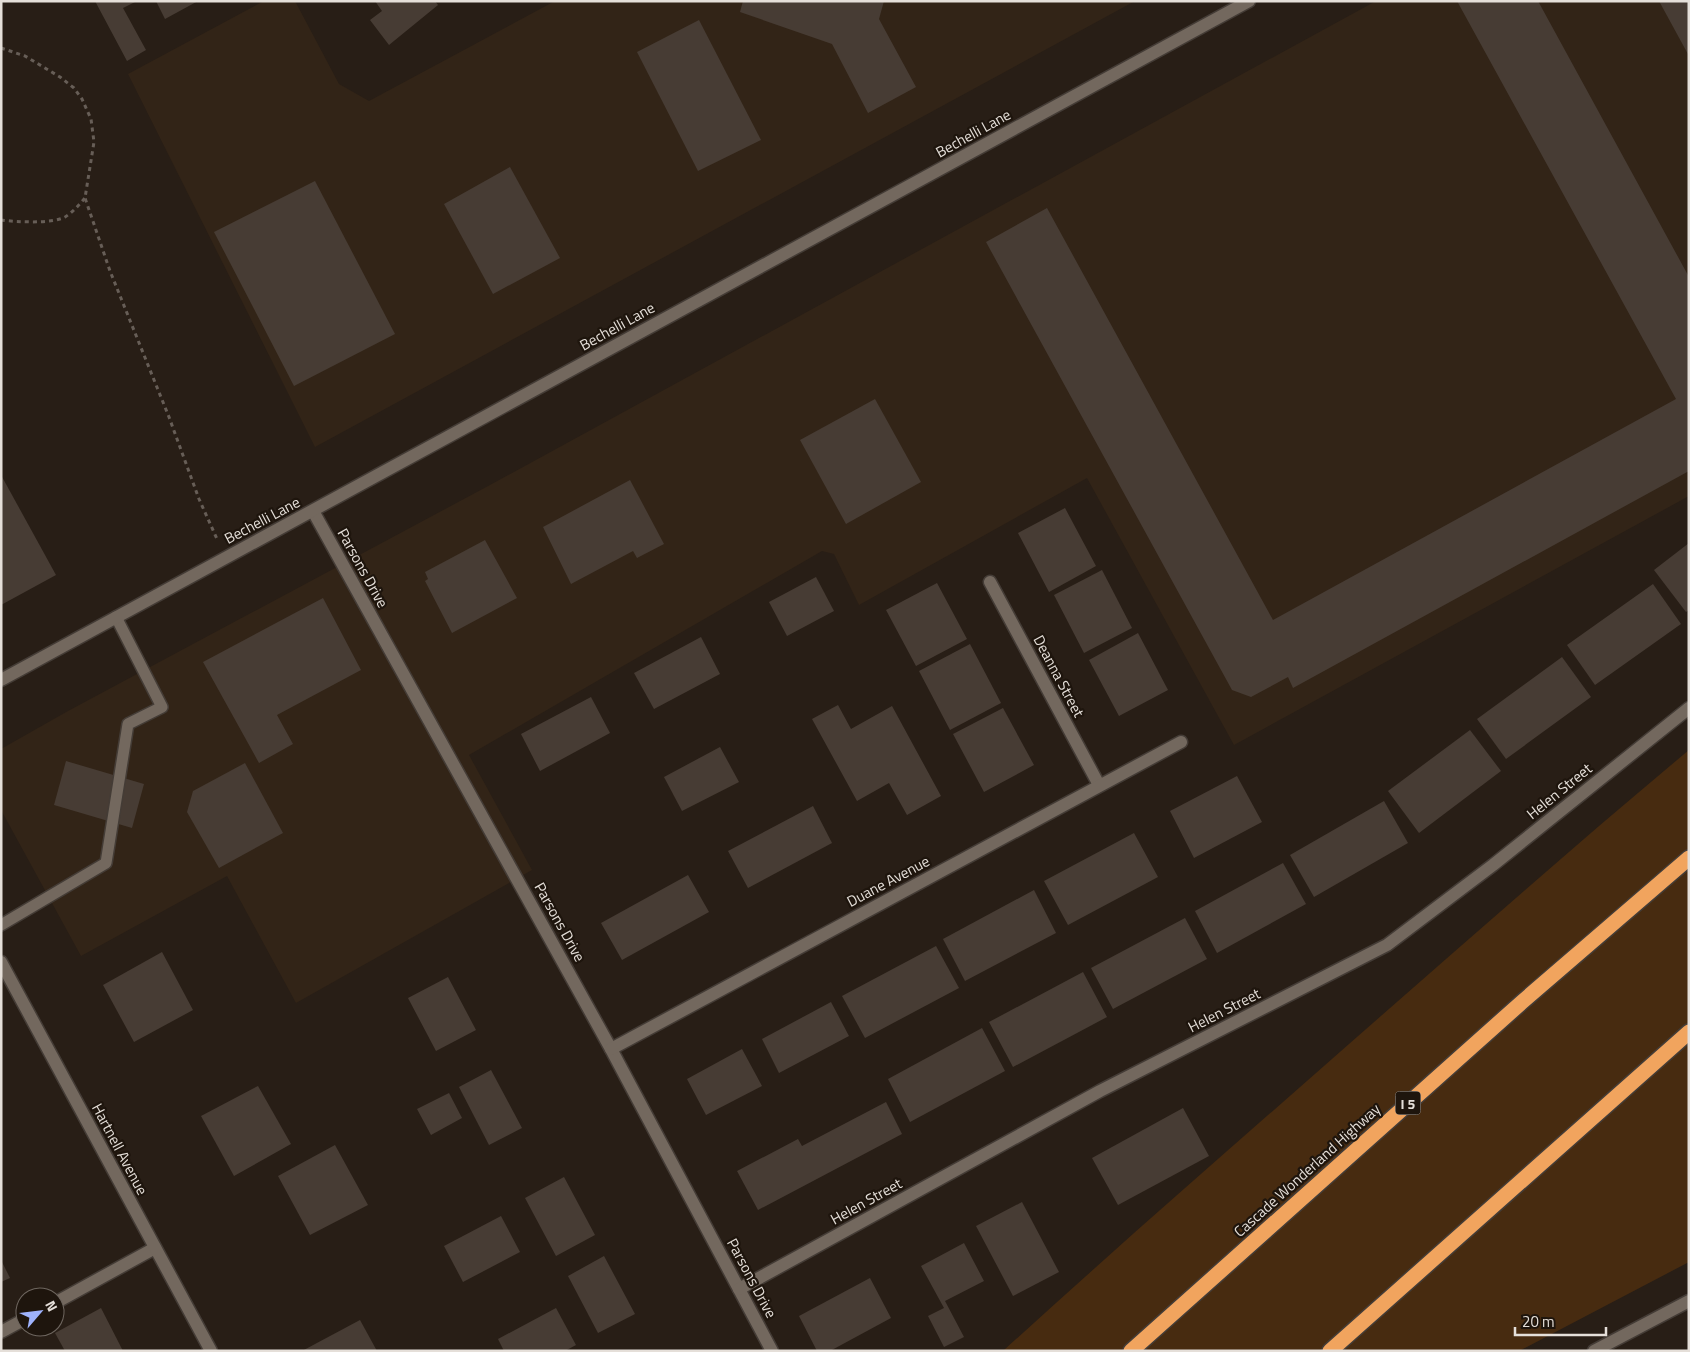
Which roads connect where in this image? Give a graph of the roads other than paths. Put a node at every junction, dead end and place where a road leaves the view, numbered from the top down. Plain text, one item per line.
1 (1249, 1) edge
2 (313, 511) junction
3 (990, 582) dead end
4 (116, 617) junction
5 (1, 680) edge
6 (1689, 708) edge
7 (1181, 742) dead end
8 (1099, 785) junction
9 (1689, 858) edge
10 (1, 925) edge
11 (1, 962) edge
12 (1689, 1032) edge
13 (611, 1049) junction
14 (155, 1248) junction
15 (739, 1289) junction
16 (65, 1298) edge
17 (1689, 1302) edge
18 (15, 1324) edge
19 (1, 1332) edge
20 (211, 1351) edge
21 (772, 1351) edge
22 (1130, 1351) edge
23 (1330, 1351) edge
24 (1594, 1351) edge

1 - 2 street, Bechelli Lane
2 - 4 street, Bechelli Lane
2 - 13 street, Parsons Drive
3 - 8 street, Deanna Street
4 - 5 street, Bechelli Lane
4 - 10 lane
6 - 15 street, Helen Street
7 - 8 street, Duane Avenue
8 - 13 street, Duane Avenue
9 - 22 highway, Cascade Wonderland Highway / I 5
11 - 14 street, Hartnell Avenue
12 - 23 highway
13 - 15 street, Parsons Drive
14 - 16 street
14 - 20 street, Hartnell Avenue
15 - 21 street, Parsons Drive
17 - 24 street
18 - 19 street

